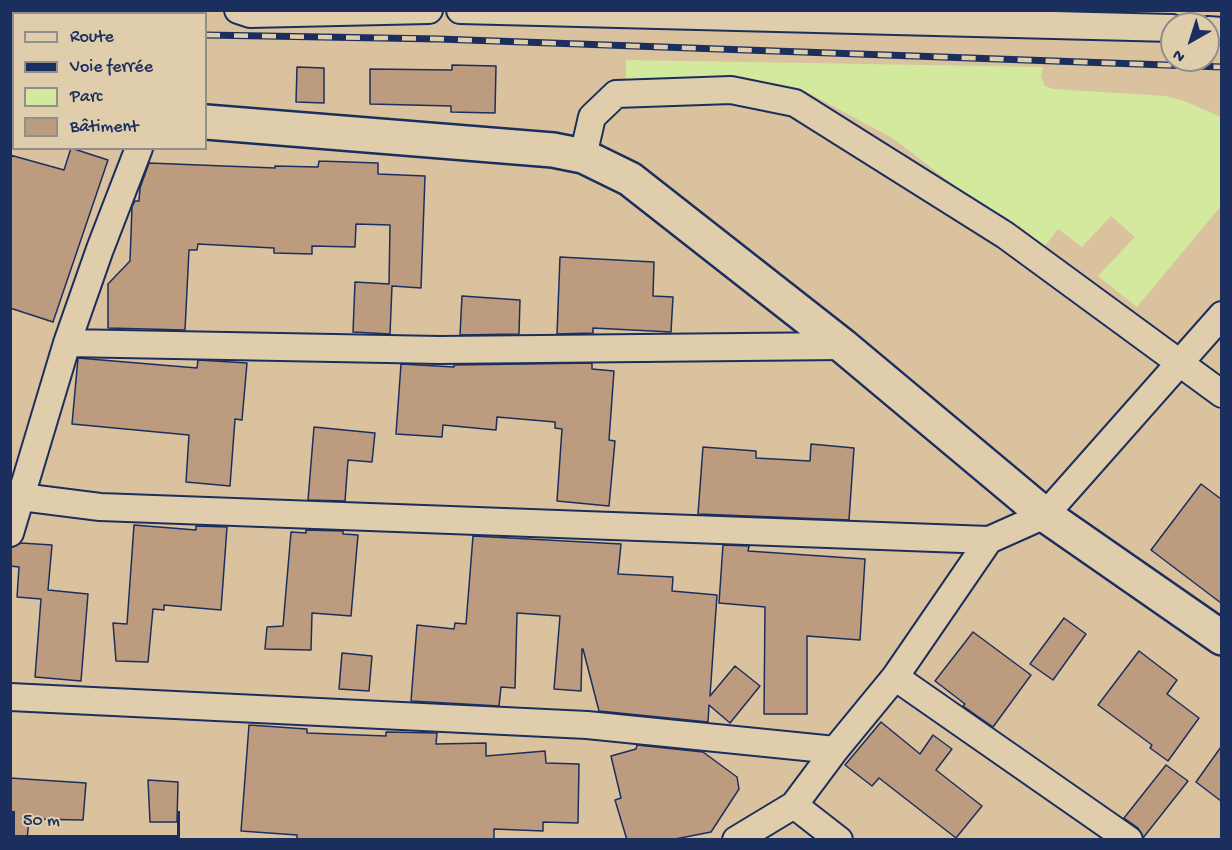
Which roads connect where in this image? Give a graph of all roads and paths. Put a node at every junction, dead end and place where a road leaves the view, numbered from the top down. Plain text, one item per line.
1 (238, 10) edge
2 (429, 10) edge
3 (460, 10) edge
4 (1160, 22) edge
5 (207, 122) edge
6 (138, 150) edge
7 (583, 156) junction
8 (1221, 315) edge
9 (67, 344) junction
10 (843, 346) junction
11 (1178, 362) junction
12 (1221, 394) edge
13 (21, 497) junction
14 (1045, 514) junction
15 (10, 533) edge
16 (989, 540) junction
17 (1221, 638) edge
18 (895, 677) junction
19 (10, 698) edge
20 (835, 750) junction
21 (794, 805) junction
22 (736, 840) edge
23 (838, 840) edge
24 (1129, 840) edge

1 - 2 street
3 - 4 street
5 - 7 main road
6 - 9 street
7 - 10 main road
7 - 11 street
8 - 11 street
9 - 10 street
9 - 13 street
10 - 14 main road
11 - 12 street
11 - 14 street
13 - 15 street
13 - 16 street
14 - 16 street
14 - 17 main road
16 - 18 street
18 - 20 street
18 - 24 street
19 - 20 street
20 - 21 street
21 - 22 street
21 - 23 street

